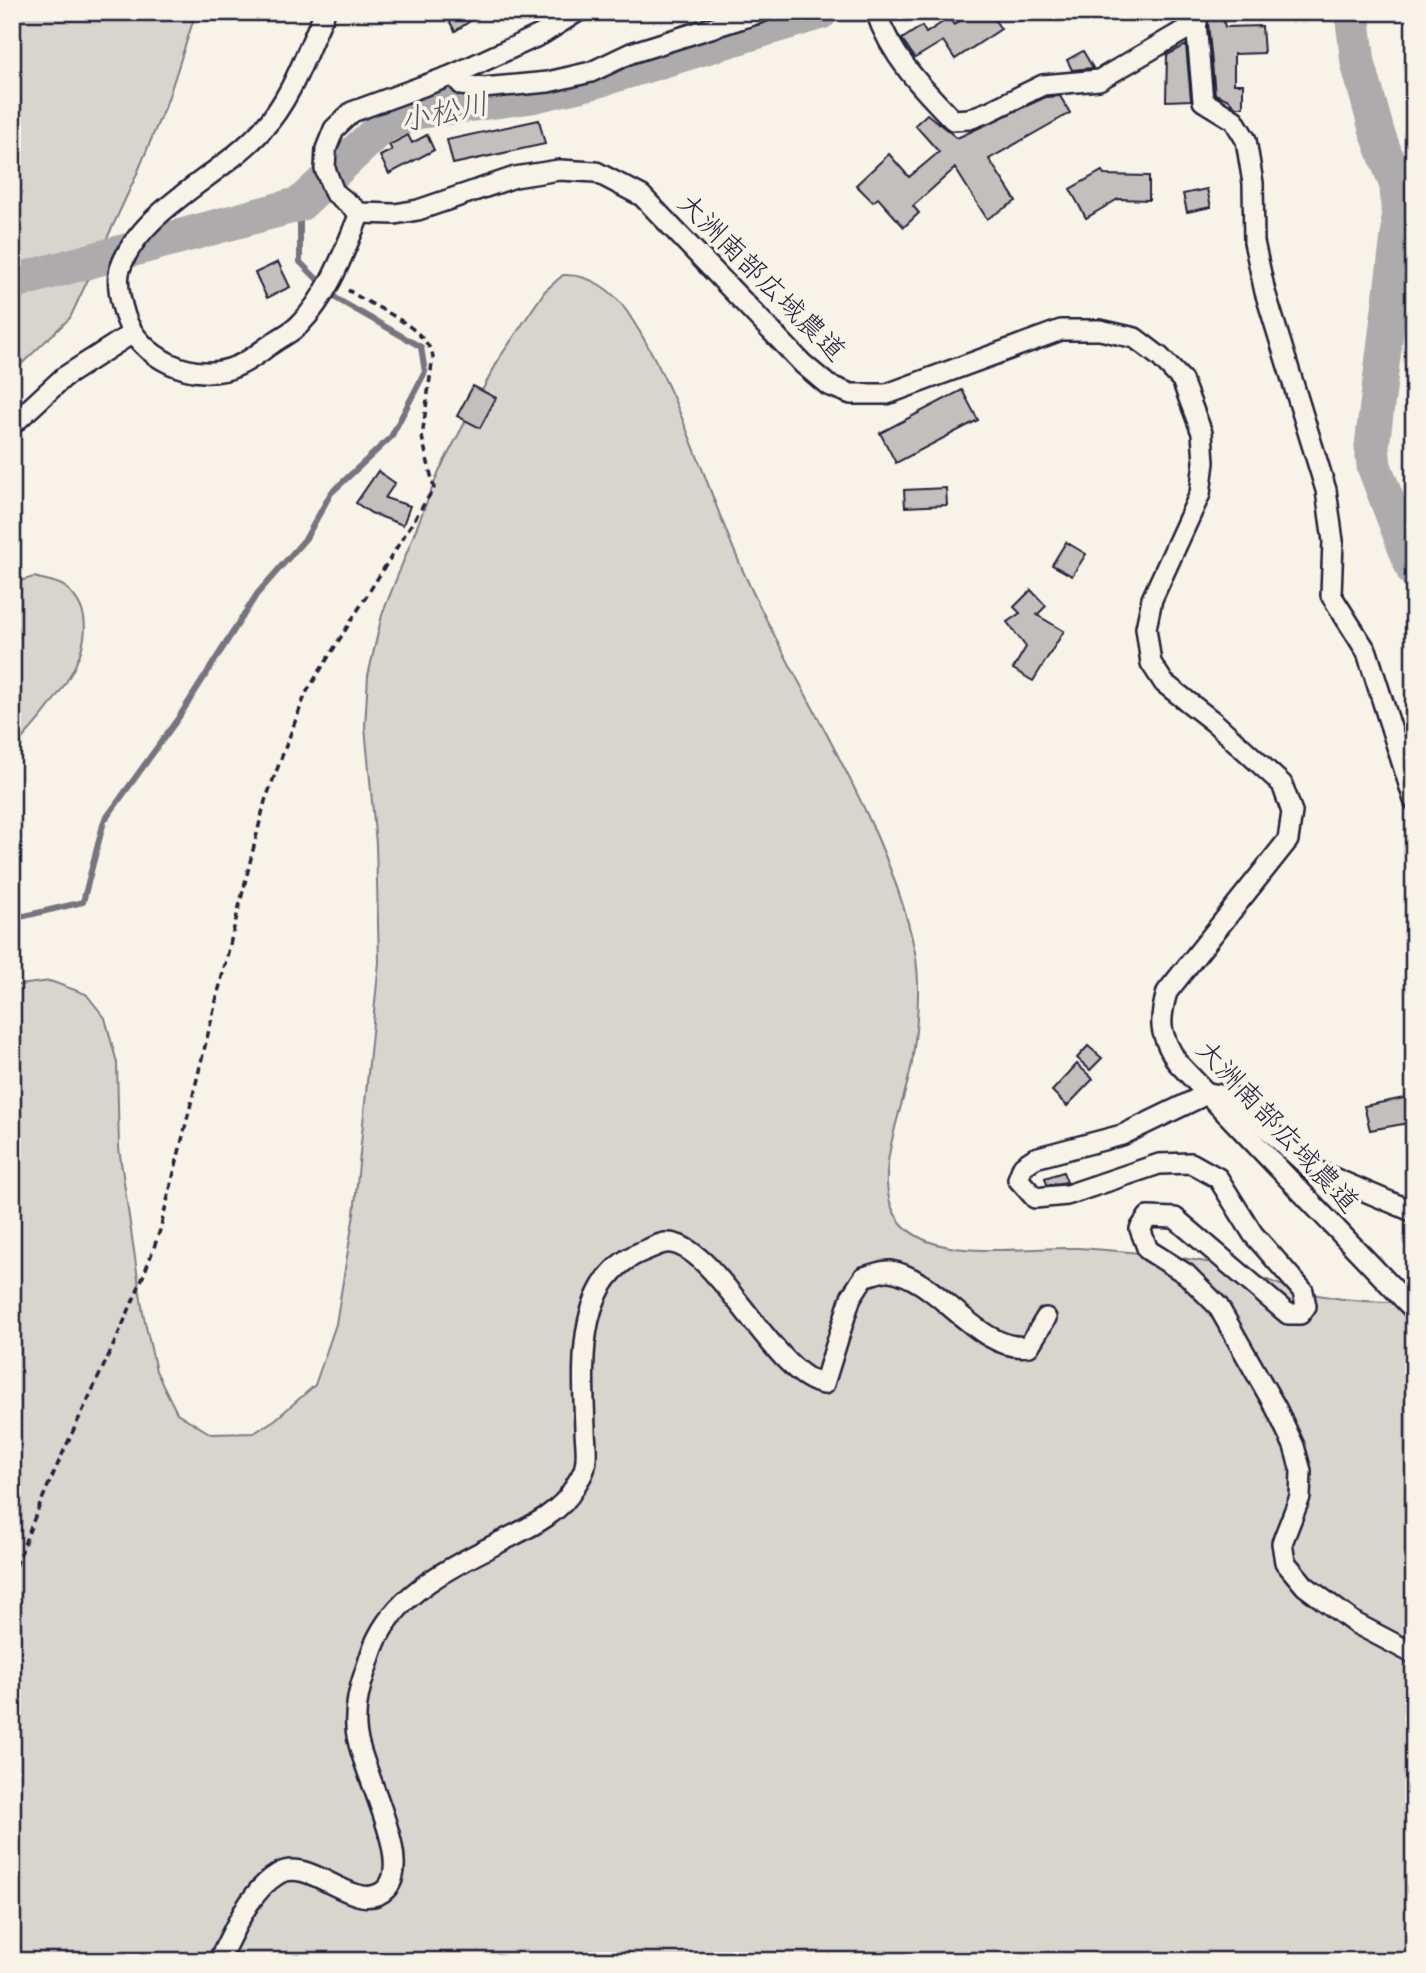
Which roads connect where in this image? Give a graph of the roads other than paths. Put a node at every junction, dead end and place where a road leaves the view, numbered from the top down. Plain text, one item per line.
1 (326, 12) edge
2 (577, 12) edge
3 (762, 12) edge
4 (876, 12) edge
5 (1196, 17) edge
6 (453, 75) junction
7 (359, 214) junction
8 (131, 334) junction
9 (12, 425) edge
10 (1414, 800) edge
11 (1209, 1094) junction
12 (1414, 1212) edge
13 (1414, 1311) edge
14 (1046, 1318) dead end
15 (1414, 1654) edge
16 (218, 1961) edge

1 - 8 street
2 - 6 street
3 - 6 street
4 - 5 street
5 - 10 street
6 - 7 street
7 - 8 street
7 - 11 street, 大洲南部広域農道
8 - 9 street
11 - 12 street
11 - 13 street, 大洲南部広域農道
11 - 15 street
14 - 16 street

